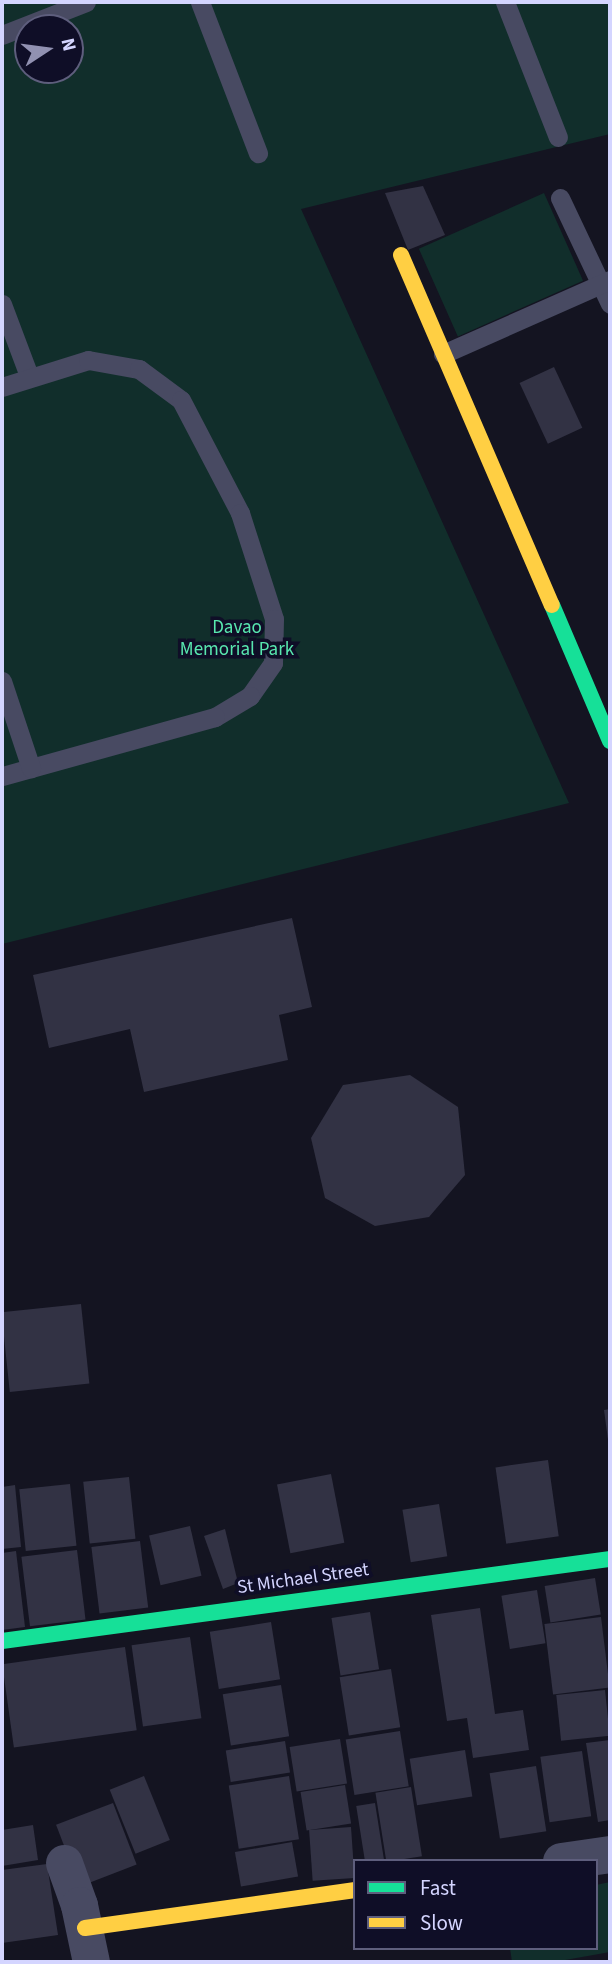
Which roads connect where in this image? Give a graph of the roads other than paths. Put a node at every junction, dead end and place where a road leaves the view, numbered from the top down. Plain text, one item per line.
1 (86, 2) edge
2 (200, 2) edge
3 (505, 2) edge
4 (2, 35) edge
5 (558, 137) dead end
6 (258, 153) dead end
7 (560, 198) dead end
8 (401, 255) dead end
9 (606, 282) edge
10 (2, 304) edge
11 (610, 304) edge
12 (443, 354) junction
13 (29, 376) junction
14 (2, 387) edge
15 (2, 681) edge
16 (610, 741) edge
17 (31, 768) junction
18 (2, 776) edge
19 (610, 1559) edge
20 (2, 1641) edge
21 (610, 1854) edge
22 (575, 1859) edge
23 (64, 1863) dead end
24 (353, 1890) edge
25 (88, 1945) edge

1 - 4 lane
2 - 6 lane
3 - 5 lane
7 - 9 lane
8 - 12 street
9 - 11 lane
9 - 12 lane
10 - 13 lane
12 - 16 street
13 - 14 lane
13 - 17 lane
15 - 17 lane
17 - 18 lane
19 - 20 street, St Michael Street
21 - 22 street
23 - 25 street
24 - 25 street

